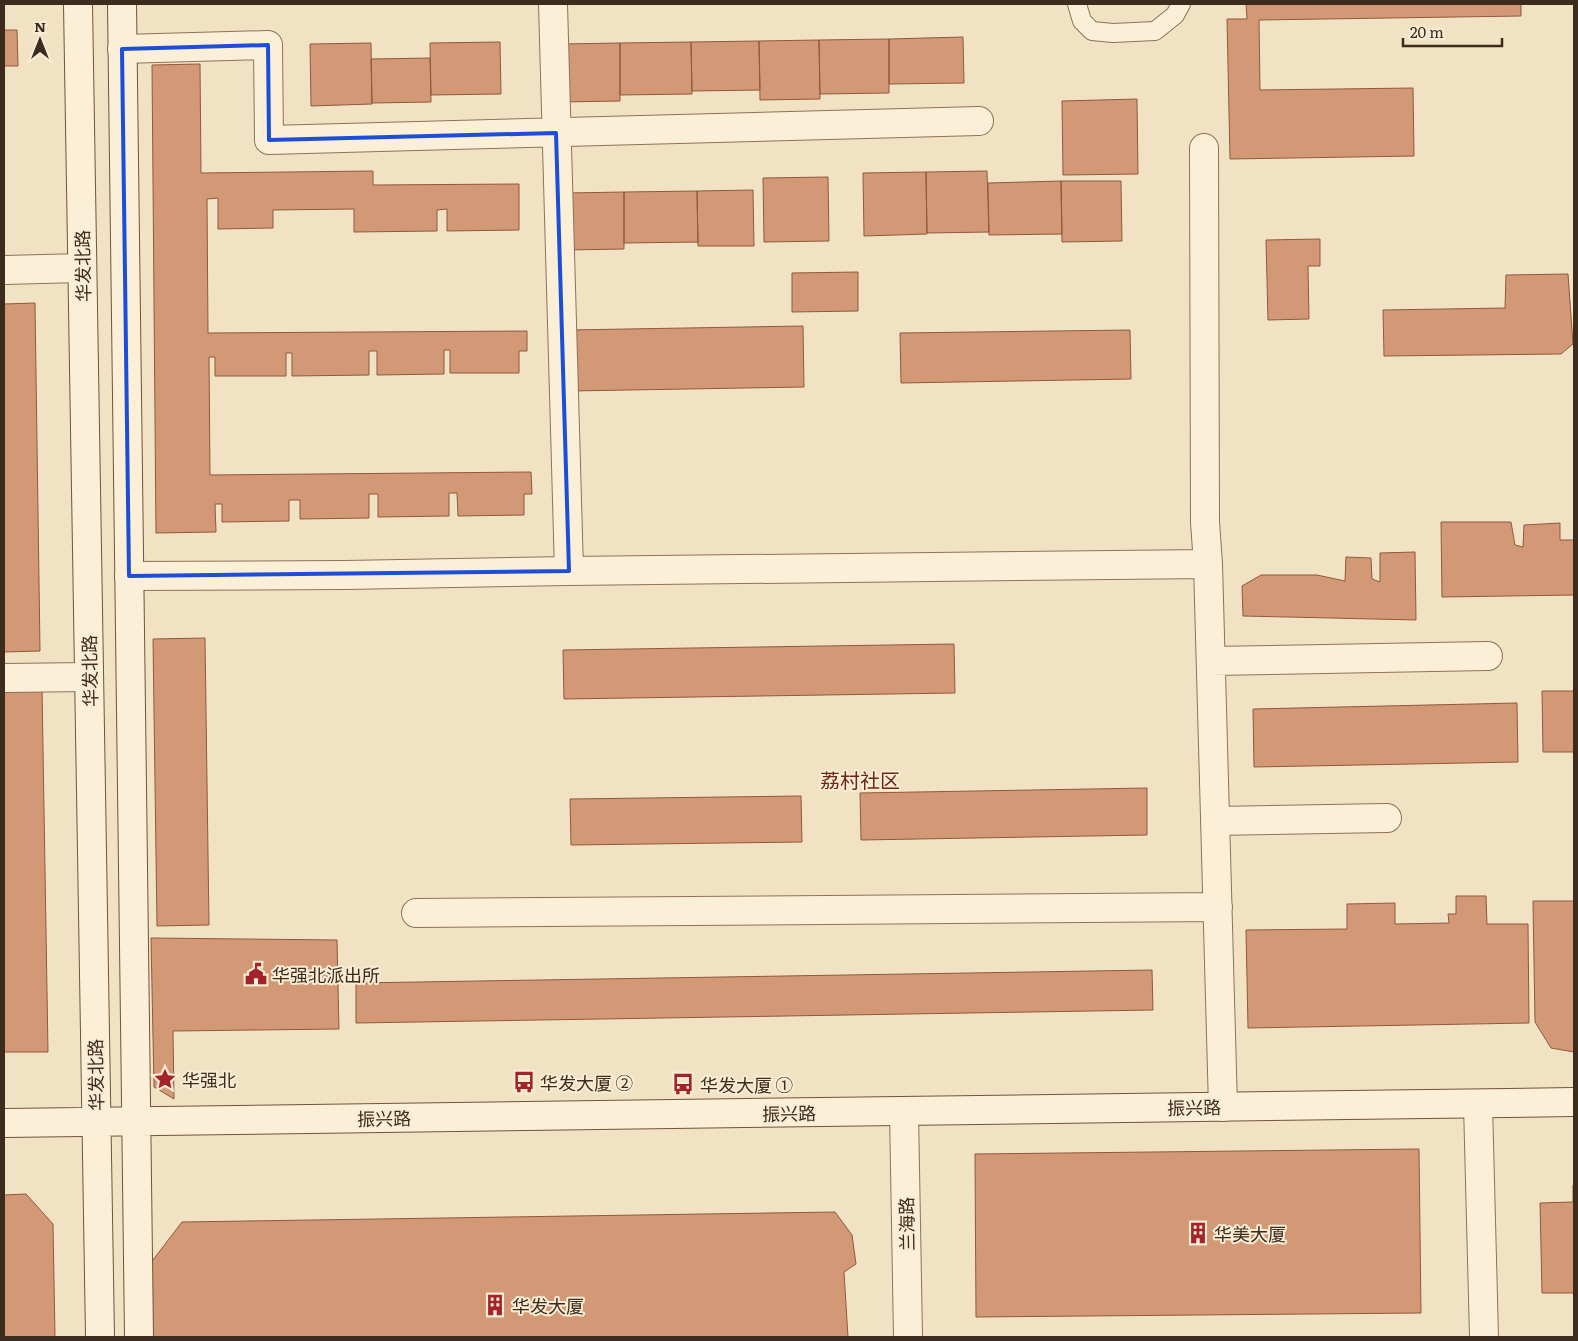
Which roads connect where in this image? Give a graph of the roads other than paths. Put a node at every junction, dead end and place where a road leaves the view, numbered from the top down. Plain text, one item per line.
1 (78, 4) edge
2 (122, 4) edge
3 (553, 4) edge
4 (1077, 4) edge
5 (1181, 4) edge
6 (122, 49) junction
7 (979, 121) dead end
8 (556, 133) junction
9 (1204, 148) dead end
10 (82, 268) junction
11 (4, 270) edge
12 (1208, 564) junction
13 (569, 571) junction
14 (130, 576) junction
15 (1488, 656) dead end
16 (1211, 660) junction
17 (89, 677) junction
18 (4, 678) edge
19 (1387, 818) dead end
20 (1215, 821) junction
21 (1218, 907) junction
22 (416, 913) dead end
23 (1574, 1102) edge
24 (1478, 1104) junction
25 (1223, 1107) junction
26 (904, 1111) junction
27 (96, 1122) junction
28 (137, 1122) junction
29 (4, 1123) edge
30 (100, 1337) edge
31 (139, 1337) edge
32 (908, 1337) edge
33 (1484, 1337) edge

1 - 10 street, 华发北路
2 - 6 street
3 - 8 street
4 - 5 lane
6 - 8 street
6 - 14 street
7 - 8 street
8 - 13 street
9 - 12 street
10 - 11 street
10 - 17 street, 华发北路
12 - 13 street
12 - 16 street
13 - 14 street
14 - 28 street
15 - 16 street
16 - 20 street
17 - 18 street
17 - 27 street, 华发北路
19 - 20 street
20 - 21 street
21 - 22 street
21 - 25 street
23 - 24 street, 振兴路
24 - 25 street, 振兴路
24 - 33 street
25 - 26 street, 振兴路
26 - 28 street, 振兴路
26 - 32 street, 兰海路
27 - 28 street, 振兴路
27 - 29 street, 振兴路
27 - 30 street, 华发北路
28 - 31 street

